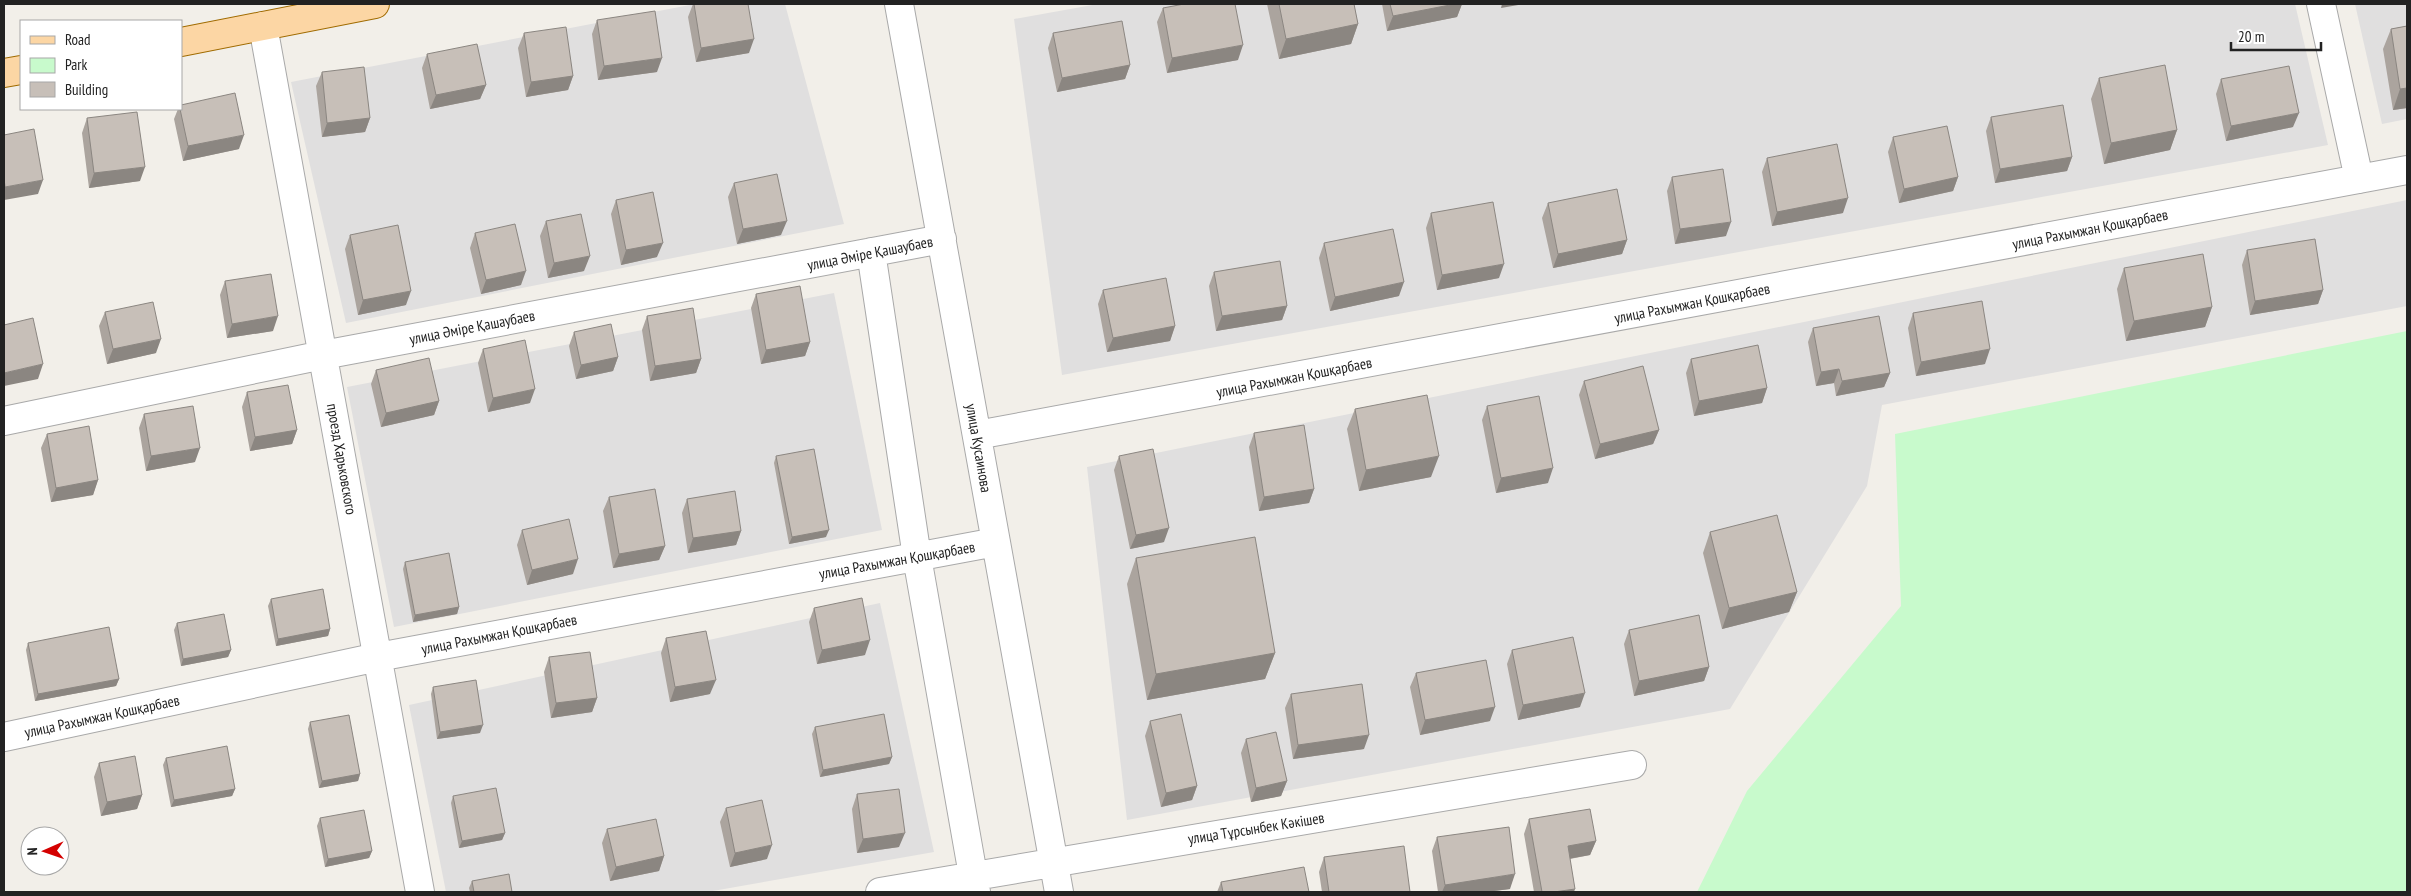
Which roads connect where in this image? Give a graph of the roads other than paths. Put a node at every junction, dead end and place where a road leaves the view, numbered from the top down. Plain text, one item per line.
1 (375, 4) edge
2 (899, 4) edge
3 (2321, 4) edge
4 (295, 12) edge
5 (263, 26) junction
6 (182, 42) edge
7 (20, 70) edge
8 (4, 73) edge
9 (2407, 170) edge
10 (2359, 179) junction
11 (942, 239) junction
12 (871, 252) junction
13 (323, 355) junction
14 (4, 421) edge
15 (977, 435) junction
16 (996, 542) junction
17 (917, 557) junction
18 (378, 657) junction
19 (4, 737) edge
20 (1632, 765) dead end
21 (1053, 862) junction
22 (975, 884) edge
23 (420, 892) edge
24 (880, 892) edge
25 (1059, 892) edge

1 - 4 main road
2 - 11 street, улица Кусаинова
3 - 10 street
4 - 5 main road
5 - 6 main road
5 - 13 street, проезд Харьковского
7 - 8 main road
9 - 10 street, улица Рахымжан Қошқарбаев
10 - 15 street, улица Рахымжан Қошқарбаев
11 - 12 street, улица Әміре Қашаубаев
11 - 15 street, улица Кусаинова
12 - 13 street, улица Әміре Қашаубаев
12 - 17 street
13 - 14 street, улица Әміре Қашаубаев
13 - 18 street, проезд Харьковского
15 - 16 street, улица Кусаинова
16 - 17 street, улица Рахымжан Қошқарбаев
16 - 21 street, улица Кусаинова
17 - 18 street, улица Рахымжан Қошқарбаев
17 - 22 street
18 - 19 street, улица Рахымжан Қошқарбаев
18 - 23 street, проезд Харьковского
20 - 21 street, улица Тұрсынбек Кәкішев
21 - 22 street, улица Тұрсынбек Кәкішев
21 - 25 street, улица Кусаинова
22 - 24 street, улица Тұрсынбек Кәкішев

